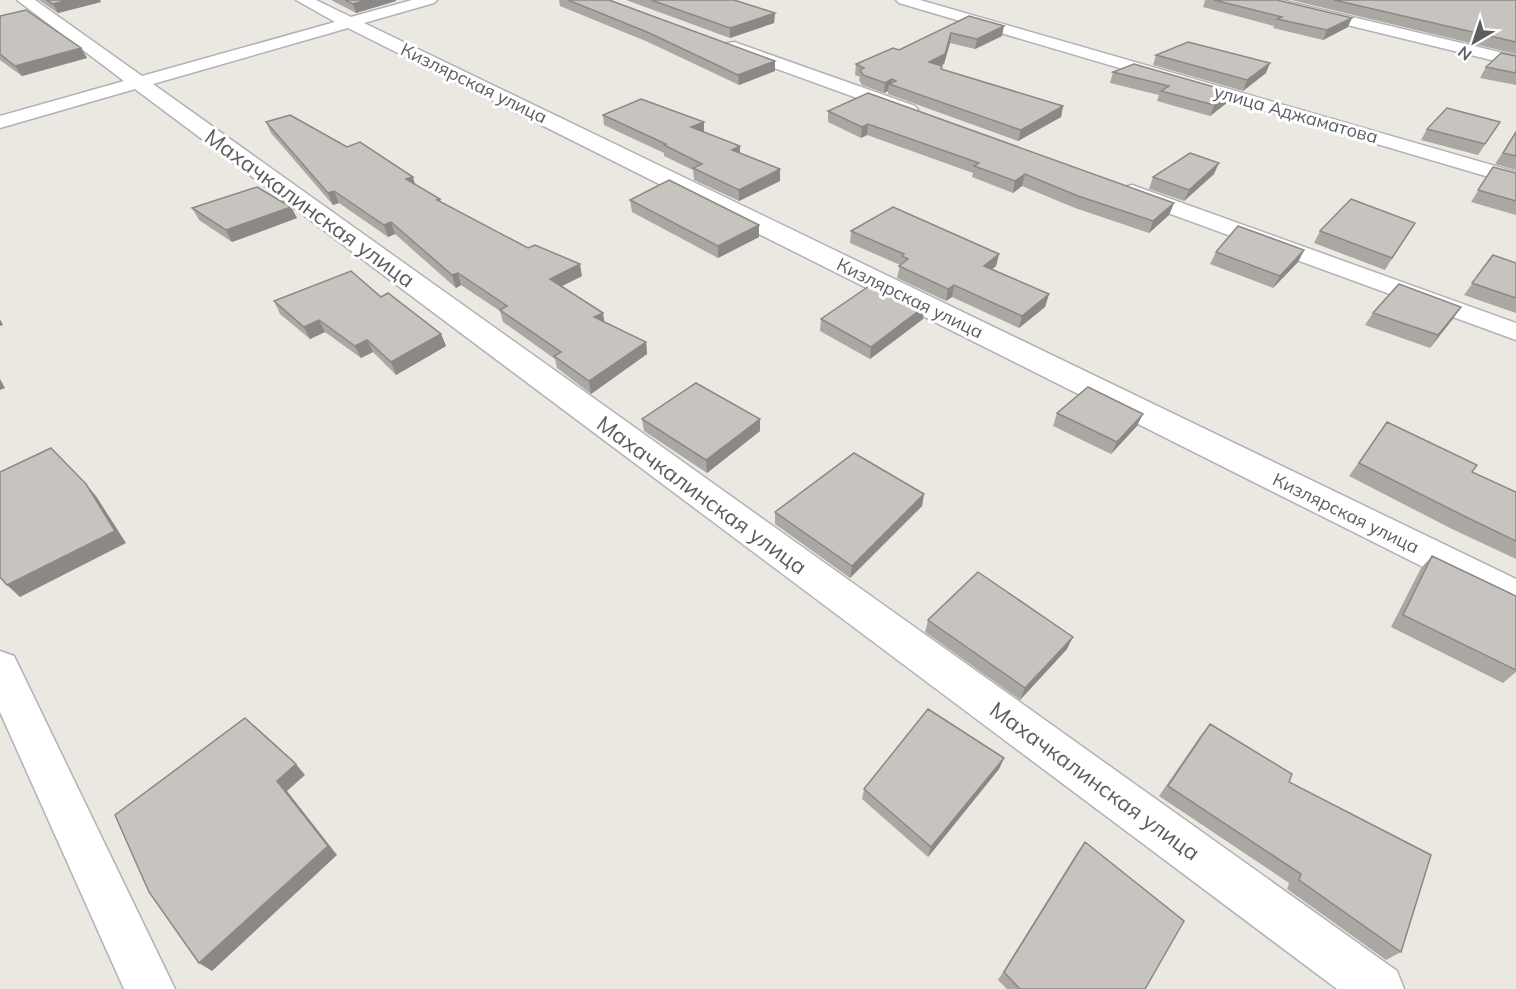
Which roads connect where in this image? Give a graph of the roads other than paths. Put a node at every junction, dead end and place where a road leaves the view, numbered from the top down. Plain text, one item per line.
1 (25, 0) edge
2 (304, 0) edge
3 (429, 0) edge
4 (904, 0) edge
5 (1262, 0) edge
6 (350, 22) junction
7 (718, 41) edge
8 (1516, 61) edge
9 (138, 83) junction
10 (931, 119) edge
11 (0, 122) edge
12 (1516, 178) edge
13 (1111, 184) edge
14 (1516, 332) edge
15 (1516, 596) edge
16 (0, 668) edge
17 (150, 989) edge
18 (1379, 989) edge

1 - 9 street, Махачкалинская улица
2 - 6 street, Кизлярская улица
3 - 6 street
4 - 12 street, улица Аджаматова
5 - 8 street
6 - 9 street
6 - 15 street, Кизлярская улица
7 - 10 street
9 - 11 street
9 - 18 street, Махачкалинская улица
13 - 14 street
16 - 17 street

